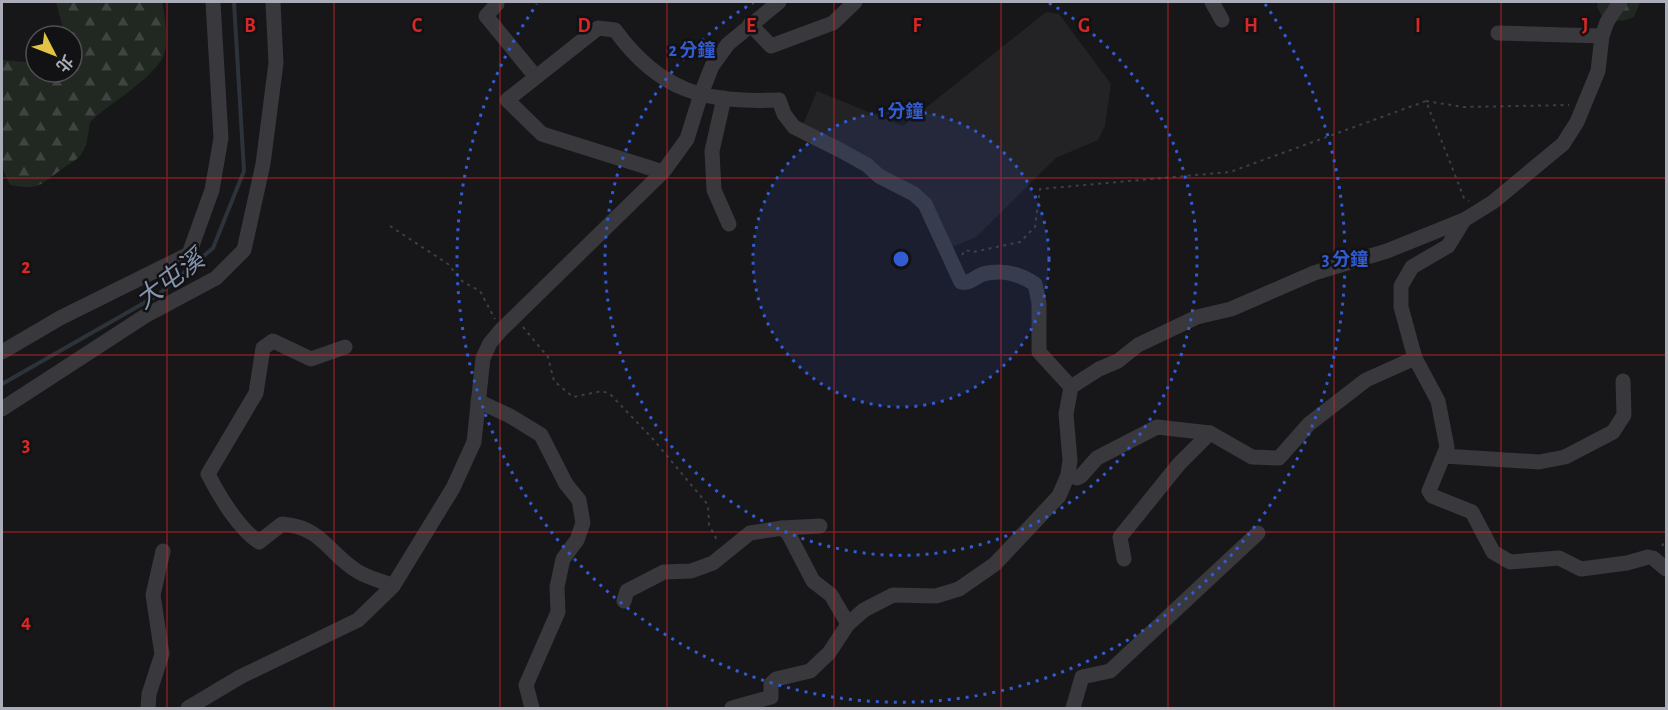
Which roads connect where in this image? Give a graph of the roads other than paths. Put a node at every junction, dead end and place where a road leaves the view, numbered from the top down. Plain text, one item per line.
1 (213, 2) edge
2 (273, 2) edge
3 (778, 2) edge
4 (855, 2) edge
5 (1212, 2) edge
6 (1620, 2) edge
7 (497, 4) dead end
8 (1222, 20) dead end
9 (750, 24) junction
10 (1498, 33) dead end
11 (1602, 36) junction
12 (536, 77) junction
13 (701, 94) junction
14 (724, 98) junction
15 (663, 172) junction
16 (1464, 220) junction
17 (729, 224) dead end
18 (345, 347) dead end
19 (2, 352) edge
20 (1415, 358) junction
21 (1623, 381) dead end
22 (1071, 387) junction
23 (478, 401) junction
24 (2, 409) edge
25 (1210, 433) junction
26 (1444, 456) junction
27 (1068, 475) junction
28 (820, 526) dead end
29 (782, 528) junction
30 (1258, 533) dead end
31 (163, 551) dead end
32 (1124, 559) dead end
33 (1666, 569) edge
34 (393, 586) junction
35 (624, 601) dead end
36 (849, 624) junction
37 (773, 703) edge
38 (148, 708) edge
39 (188, 708) edge
40 (532, 708) edge
41 (732, 708) edge
42 (1073, 708) edge

1 - 19 street
2 - 24 street
3 - 9 street
4 - 9 street
5 - 8 street
6 - 11 street
7 - 12 street
9 - 13 street
10 - 11 street
11 - 16 street
12 - 13 street
12 - 15 street
13 - 14 street
13 - 15 street
14 - 17 street
14 - 22 street
15 - 23 street
16 - 20 street
16 - 22 street
18 - 34 street
20 - 25 street
20 - 26 street
21 - 26 street
22 - 27 street
23 - 34 street
23 - 40 street
25 - 27 street
25 - 32 street
26 - 33 street
27 - 36 street
28 - 29 street
29 - 35 street
29 - 36 street
30 - 42 street
31 - 38 street
34 - 39 street
36 - 37 street
37 - 41 street

